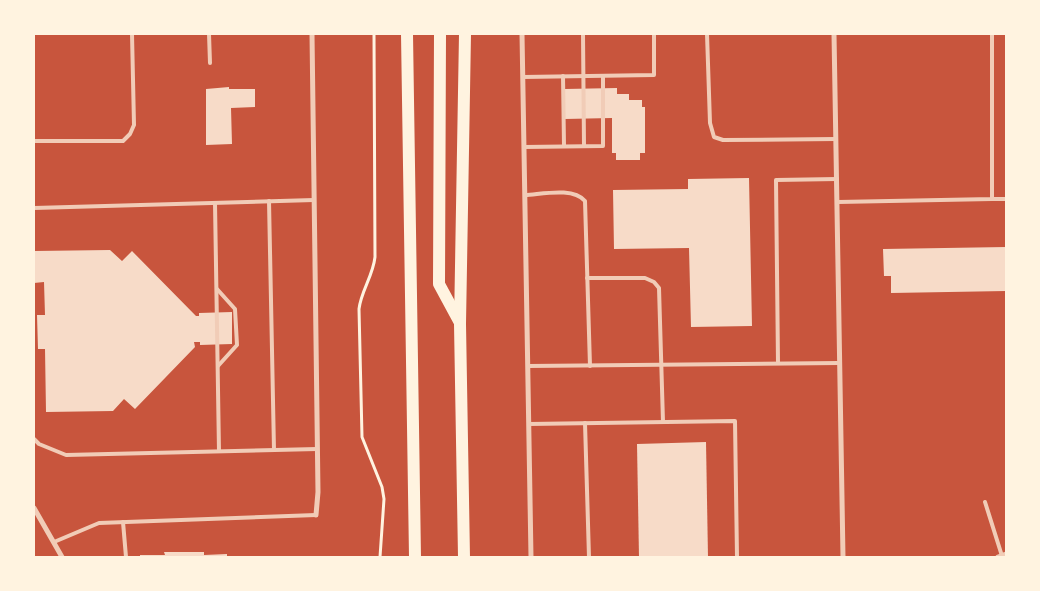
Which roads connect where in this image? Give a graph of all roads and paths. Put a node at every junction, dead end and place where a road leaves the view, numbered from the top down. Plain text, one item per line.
1 (132, 34) edge
2 (209, 34) edge
3 (312, 34) edge
4 (374, 34) edge
5 (407, 34) edge
6 (440, 34) edge
7 (465, 34) edge
8 (522, 34) edge
9 (583, 34) edge
10 (654, 34) edge
11 (707, 34) edge
12 (834, 34) edge
13 (992, 34) edge
14 (210, 63) dead end
15 (523, 76) junction
16 (563, 76) junction
17 (583, 76) junction
18 (603, 76) junction
19 (836, 139) junction
20 (34, 141) edge
21 (564, 146) junction
22 (584, 146) junction
23 (524, 147) junction
24 (837, 179) junction
25 (525, 195) junction
26 (992, 199) junction
27 (1006, 199) edge
28 (314, 200) junction
29 (269, 202) junction
30 (838, 202) junction
31 (215, 203) junction
32 (34, 208) edge
33 (587, 278) junction
34 (217, 289) junction
35 (460, 324) junction
36 (778, 363) junction
37 (839, 363) junction
38 (662, 365) junction
39 (218, 366) junction
40 (528, 366) junction
41 (590, 366) junction
42 (663, 422) junction
43 (586, 423) junction
44 (529, 424) junction
45 (34, 439) edge
46 (317, 449) junction
47 (274, 450) junction
48 (219, 451) junction
49 (985, 502) dead end
50 (34, 508) edge
51 (316, 515) joint
52 (123, 522) junction
53 (54, 542) junction
54 (1002, 556) edge
55 (62, 557) edge
56 (126, 557) edge
57 (380, 557) edge
58 (415, 557) edge
59 (464, 557) edge
60 (531, 557) edge
61 (589, 557) edge
62 (736, 557) edge
63 (843, 557) edge

1 - 20 lane
2 - 14 lane
3 - 28 street
4 - 57 path
5 - 58 main road
6 - 35 main road
7 - 35 main road
8 - 15 street
9 - 17 lane
10 - 18 lane
11 - 19 lane
12 - 19 street
13 - 26 lane
15 - 16 lane
15 - 23 street
16 - 17 lane
16 - 21 lane
17 - 18 lane
17 - 22 lane
18 - 22 lane
19 - 24 street
21 - 22 lane
21 - 23 lane
23 - 25 street
24 - 30 street
24 - 36 lane
25 - 33 lane
25 - 40 street
26 - 27 lane
26 - 30 lane
28 - 29 lane
28 - 46 street
29 - 31 lane
29 - 47 lane
30 - 37 street
31 - 32 lane
31 - 34 lane
33 - 38 lane
33 - 41 lane
34 - 39 lane
34 - 39 lane
35 - 59 main road
36 - 37 lane
36 - 38 lane
37 - 63 street
38 - 41 lane
38 - 42 lane
39 - 48 lane
40 - 41 lane
40 - 44 street
42 - 43 lane
42 - 62 lane
43 - 44 lane
43 - 61 lane
44 - 60 street
45 - 48 lane
46 - 47 lane
46 - 51 street
47 - 48 lane
49 - 54 lane
50 - 53 street
51 - 52 lane
52 - 53 lane
52 - 56 lane
53 - 55 street

